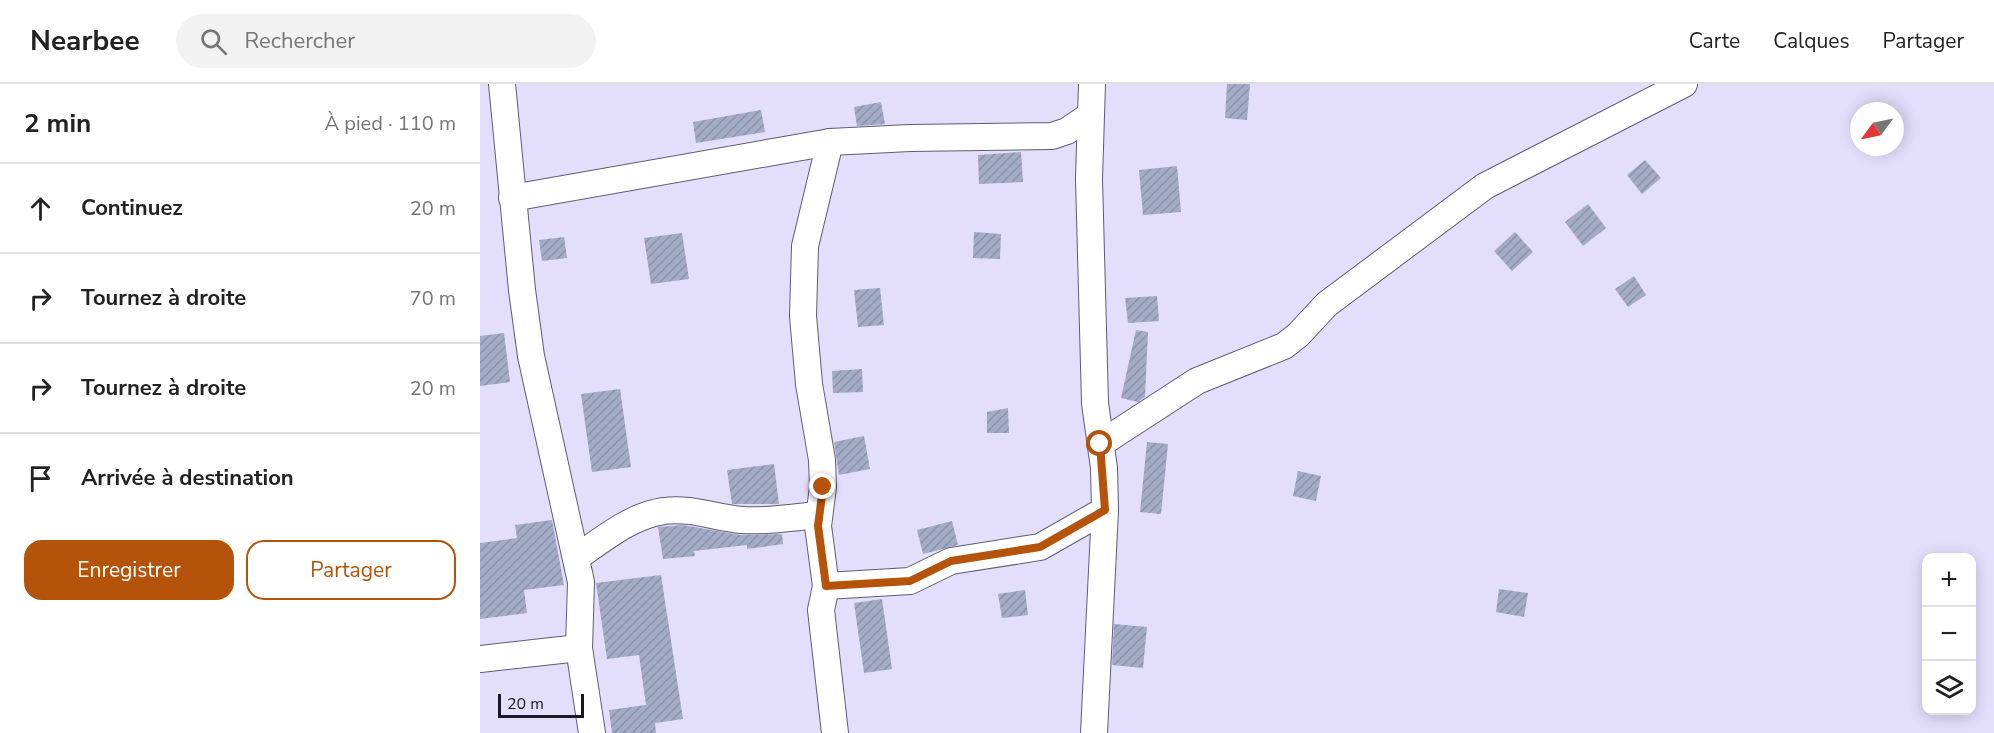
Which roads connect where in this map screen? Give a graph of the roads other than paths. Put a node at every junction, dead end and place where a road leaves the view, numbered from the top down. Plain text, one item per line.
1 (502, 84) edge
2 (1092, 84) edge
3 (1684, 84) edge
4 (1089, 116) junction
5 (830, 142) junction
6 (513, 198) junction
7 (1100, 444) junction
8 (1105, 510) junction
9 (819, 515) junction
10 (576, 558) junction
11 (826, 586) junction
12 (579, 648) junction
13 (480, 659) edge
14 (591, 733) edge
15 (835, 733) edge
16 (1094, 733) edge

1 - 6 street
2 - 4 street
3 - 7 street
4 - 5 street
4 - 7 street
5 - 6 street
5 - 9 street
6 - 10 street
7 - 8 street
8 - 11 street
8 - 16 street
9 - 10 street
9 - 11 street
10 - 12 street
11 - 15 street
12 - 13 street
12 - 14 street

